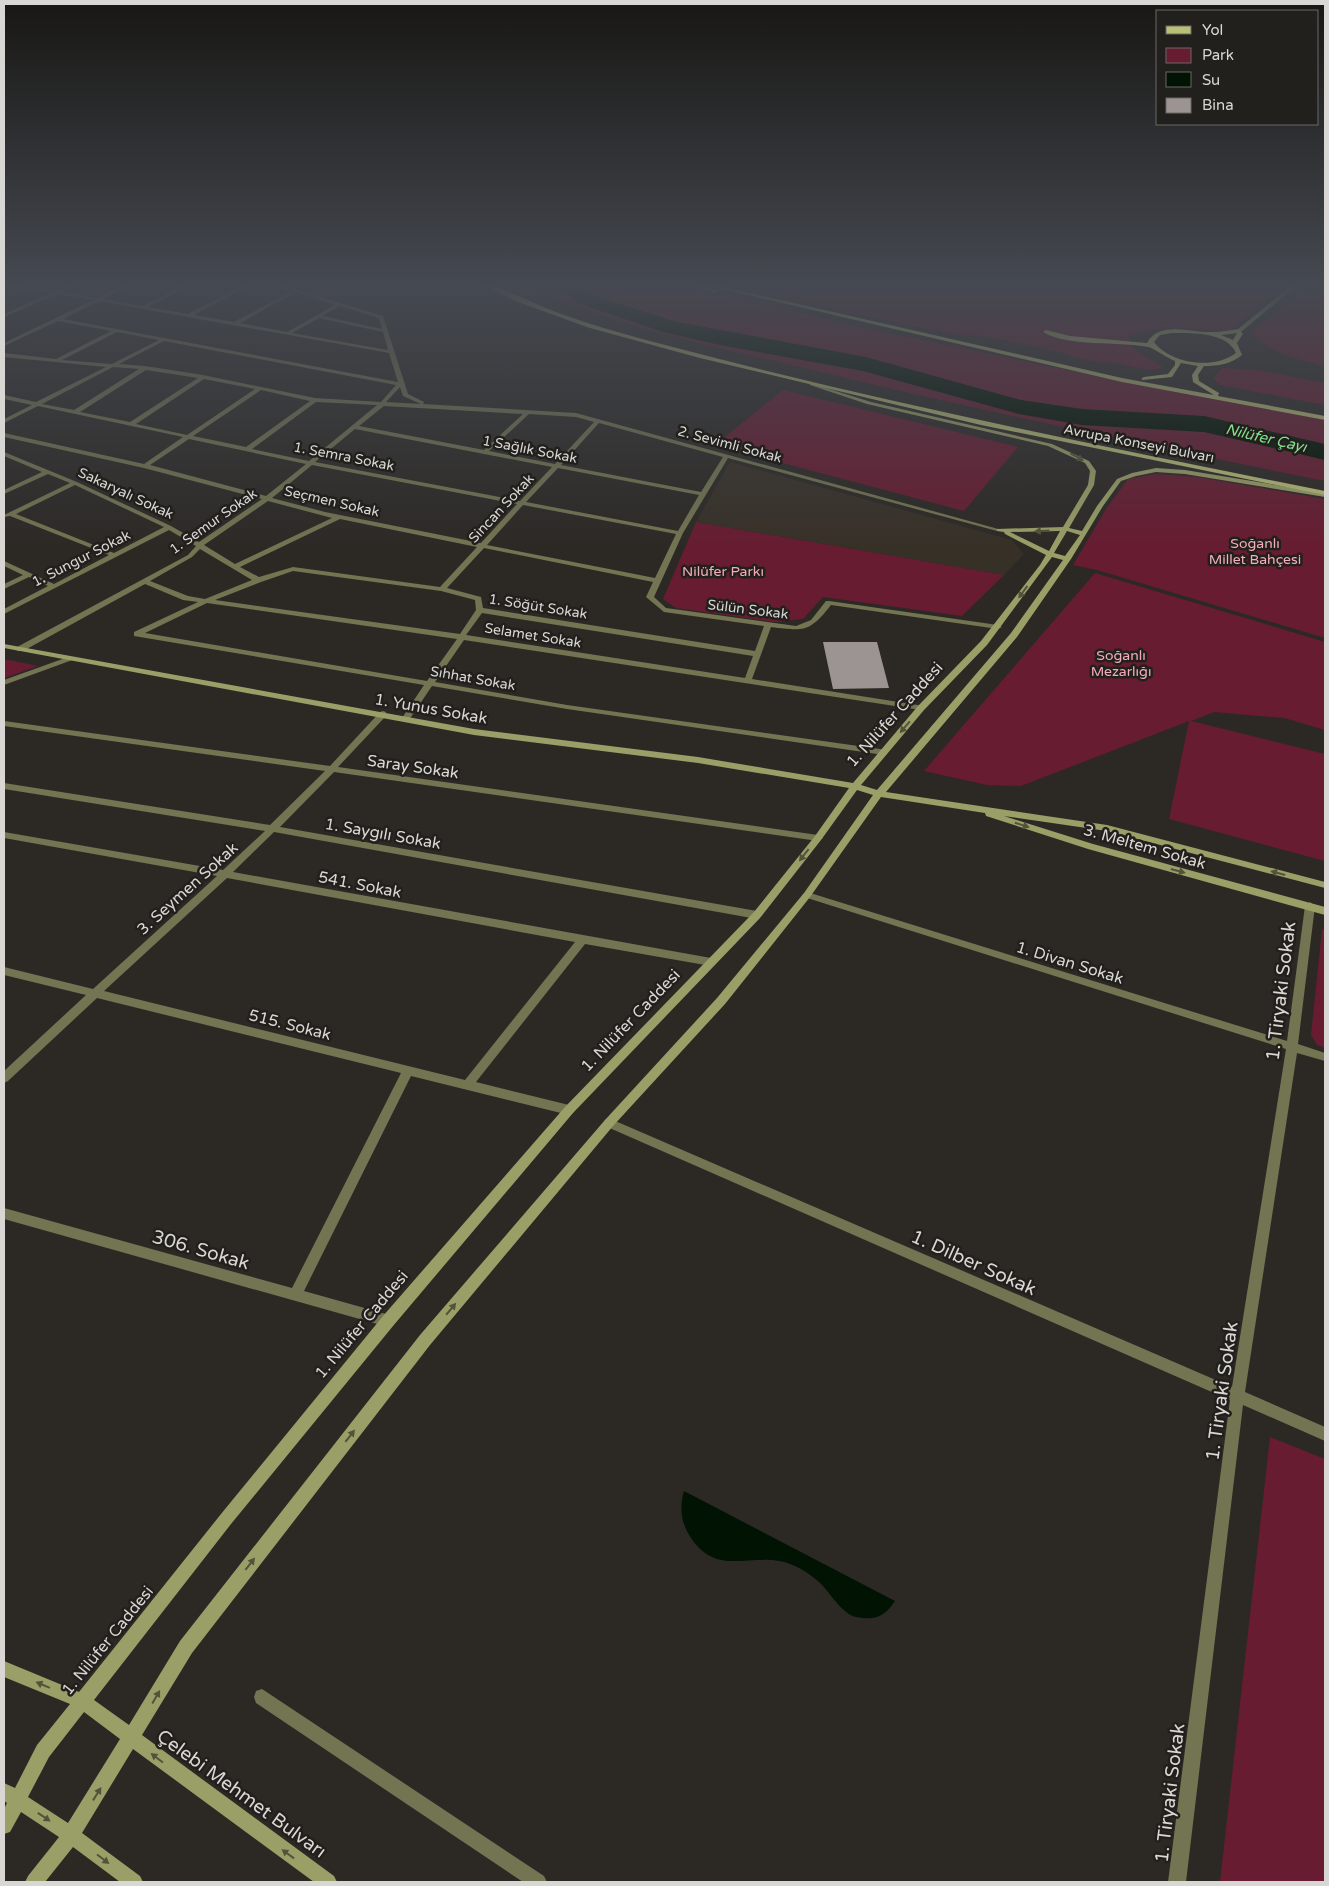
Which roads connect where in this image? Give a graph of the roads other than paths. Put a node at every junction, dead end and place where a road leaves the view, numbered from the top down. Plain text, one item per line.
1 (99, 373) edge
2 (137, 373) edge
3 (177, 373) edge
4 (342, 373) edge
5 (397, 373) edge
6 (767, 373) edge
7 (1091, 373) edge
8 (1173, 373) edge
9 (1196, 373) edge
10 (203, 377) junction
11 (1122, 380) junction
12 (400, 384) junction
13 (812, 384) junction
14 (259, 389) junction
15 (4, 397) edge
16 (315, 400) junction
17 (1238, 402) junction
18 (39, 403) junction
19 (381, 405) junction
20 (428, 406) junction
21 (77, 411) junction
22 (528, 412) junction
23 (1325, 418) edge
24 (598, 421) junction
25 (4, 422) edge
26 (131, 424) junction
27 (353, 427) junction
28 (4, 435) edge
29 (189, 436) junction
30 (249, 448) junction
31 (484, 453) junction
32 (4, 454) edge
33 (726, 456) junction
34 (310, 463) junction
35 (145, 466) junction
36 (556, 467) junction
37 (47, 472) junction
38 (75, 483) junction
39 (4, 492) edge
40 (702, 494) junction
41 (1325, 494) edge
42 (268, 498) junction
43 (522, 504) junction
44 (7, 515) edge
45 (339, 517) junction
46 (169, 527) junction
47 (1066, 529) junction
48 (999, 530) junction
49 (680, 533) junction
50 (1084, 534) junction
51 (200, 545) junction
52 (483, 545) junction
53 (1050, 554) junction
54 (114, 555) junction
55 (1068, 559) junction
56 (4, 563) edge
57 (236, 566) junction
58 (28, 574) junction
59 (258, 580) junction
60 (657, 580) junction
61 (144, 581) junction
62 (4, 586) edge
63 (53, 586) junction
64 (442, 590) junction
65 (208, 600) junction
66 (480, 610) junction
67 (4, 612) edge
68 (768, 625) junction
69 (998, 627) junction
70 (462, 636) junction
71 (4, 646) edge
72 (20, 649) junction
73 (758, 654) junction
74 (71, 659) junction
75 (748, 680) junction
76 (430, 682) junction
77 (4, 683) edge
78 (922, 708) junction
79 (383, 714) junction
80 (406, 718) junction
81 (4, 723) edge
82 (884, 752) junction
83 (333, 770) junction
84 (4, 786) edge
85 (855, 786) junction
86 (879, 794) junction
87 (959, 804) junction
88 (274, 829) junction
89 (4, 836) edge
90 (818, 838) junction
91 (228, 873) junction
92 (1325, 885) edge
93 (807, 895) junction
94 (1310, 906) junction
95 (1325, 911) edge
96 (757, 915) junction
97 (582, 940) junction
98 (711, 962) junction
99 (4, 971) edge
100 (93, 992) junction
101 (1292, 1046) junction
102 (1325, 1057) edge
103 (408, 1070) junction
104 (4, 1078) edge
105 (468, 1085) junction
106 (569, 1110) junction
107 (609, 1123) junction
108 (4, 1214) edge
109 (295, 1295) junction
110 (388, 1320) junction
111 (1237, 1397) junction
112 (1325, 1434) edge
113 (4, 1669) edge
114 (262, 1697) dead end
115 (82, 1701) junction
116 (132, 1739) junction
117 (11, 1795) edge
118 (4, 1826) edge
119 (71, 1836) junction
120 (34, 1882) edge
121 (134, 1882) edge
122 (328, 1882) edge
123 (538, 1882) edge
124 (1177, 1882) edge

1 - 18 street
2 - 21 street
3 - 10 street, 2. Sevimli Sokak
4 - 12 street
5 - 12 street
6 - 13 main road, Avrupa Konseyi Bulvarı
7 - 11 main road
8 - 11 main road
9 - 17 main road
10 - 14 street, 2. Sevimli Sokak
10 - 26 street
11 - 17 main road
12 - 19 street, 1. Semur Sokak
12 - 20 street
13 - 41 main road, Avrupa Konseyi Bulvarı
13 -> 47 main road, 1. Nilüfer Caddesi
14 - 16 street, 2. Sevimli Sokak
14 - 29 street
15 - 18 street, 1. Semra Sokak
16 - 19 street, 2. Sevimli Sokak
16 - 30 street
17 - 23 main road
18 - 21 street, 1. Semra Sokak
18 - 25 street
19 - 20 street, 2. Sevimli Sokak
19 - 27 street, 1. Semur Sokak
20 - 22 street, 2. Sevimli Sokak
21 - 26 street, 1. Semra Sokak
22 - 24 street, 2. Sevimli Sokak
22 - 31 street
24 - 33 street, 2. Sevimli Sokak
24 - 36 street, Sincan Sokak
26 - 29 street, 1. Semra Sokak
27 - 31 street, 1 Sağlık Sokak
27 - 34 street, 1. Semur Sokak
28 - 35 street, Seçmen Sokak
29 - 30 street, 1. Semra Sokak
29 - 35 street
30 - 34 street, 1. Semra Sokak
31 - 36 street, 1 Sağlık Sokak
32 - 37 street, Sakaryalı Sokak
33 - 40 street, Sülün Sokak
33 - 48 street, 2. Sevimli Sokak
34 - 42 street, 1. Semur Sokak
34 - 43 street, 1. Semra Sokak
35 - 42 street, Seçmen Sokak
36 - 40 street, 1 Sağlık Sokak
36 - 43 street, Sincan Sokak
37 - 38 street, Sakaryalı Sokak
37 - 39 street
38 - 44 street
38 - 46 street, Sakaryalı Sokak
40 - 49 street, Sülün Sokak
41 - 50 main road
42 - 45 street, Seçmen Sokak
42 - 51 street, 1. Semur Sokak
43 - 49 street, 1. Semra Sokak
43 - 52 street, Sincan Sokak
44 - 54 street
45 - 52 street, Seçmen Sokak
45 - 57 street
46 - 51 street, Sakaryalı Sokak
46 - 54 street, 1. Sungur Sokak
47 -> 48 main road
47 - 50 main road
47 - 53 main road, 1. Nilüfer Caddesi
48 - 53 main road
49 - 60 street, Sülün Sokak
50 - 55 main road
51 - 57 street, Sakaryalı Sokak
51 - 61 street, 1. Semur Sokak
52 - 60 street, Seçmen Sokak
52 - 64 street, Sincan Sokak
53 - 55 main road
53 -> 69 main road, 1. Nilüfer Caddesi
54 - 63 street, 1. Sungur Sokak
55 - 86 main road
56 - 58 street
57 - 59 street, Sakaryalı Sokak
58 - 62 street
58 - 63 street
59 - 64 street, 1. Söğüt Sokak
59 - 65 street, 1. Söğüt Sokak
60 - 68 street, Sülün Sokak
61 - 65 street, Selamet Sokak
61 - 72 street, 1. Semur Sokak
63 - 67 street, 1. Sungur Sokak
64 - 66 street, 1. Söğüt Sokak
65 - 70 street, Selamet Sokak
65 - 76 street, Sıhhat Sokak
66 - 70 street
66 - 73 street, 1. Söğüt Sokak
68 - 69 street, Sülün Sokak
68 - 73 street
69 - 78 main road, 1. Nilüfer Caddesi
70 - 75 street, Selamet Sokak
70 - 76 street
71 - 72 main road, 1. Yunus Sokak
72 - 74 main road, 1. Yunus Sokak
73 - 75 street
74 - 77 street
74 - 79 main road, 1. Yunus Sokak
75 - 78 street, Selamet Sokak
76 - 80 street
76 - 82 street, Sıhhat Sokak
78 -> 82 main road, 1. Nilüfer Caddesi
79 - 80 main road, 1. Yunus Sokak
79 - 83 street, 3. Seymen Sokak
80 - 85 main road, 1. Yunus Sokak
81 - 83 street, Saray Sokak
82 - 85 main road, 1. Nilüfer Caddesi
83 - 88 street, 3. Seymen Sokak
83 - 90 street, Saray Sokak
84 - 88 street, 1. Saygılı Sokak
85 - 86 main road, 3. Meltem Sokak
85 - 90 main road, 1. Nilüfer Caddesi
86 - 87 main road, 3. Meltem Sokak
86 - 93 main road
92 -> 87 main road, 3. Meltem Sokak
87 -> 94 main road, 3. Meltem Sokak
88 - 91 street, 3. Seymen Sokak
88 - 96 street, 1. Saygılı Sokak
89 - 91 street, 541. Sokak
90 -> 96 main road, 1. Nilüfer Caddesi
91 - 97 street, 541. Sokak
91 - 100 street, 3. Seymen Sokak
93 - 101 street, 1. Divan Sokak
93 - 107 main road
94 - 95 main road, 3. Meltem Sokak
94 - 101 street, 1. Tiryaki Sokak
96 - 98 main road, 1. Nilüfer Caddesi
97 - 98 street, 541. Sokak
97 - 105 street
98 - 106 main road, 1. Nilüfer Caddesi
99 - 100 street, 515. Sokak
100 - 103 street, 515. Sokak
100 - 104 street, 3. Seymen Sokak
101 - 102 street, 1. Divan Sokak
101 - 111 street, 1. Tiryaki Sokak
103 - 105 street, 515. Sokak
103 - 109 street
105 - 106 street, 515. Sokak
106 - 110 main road, 1. Nilüfer Caddesi
107 - 111 street, 1. Dilber Sokak
116 -> 107 main road
108 - 109 street, 306. Sokak
109 - 110 street, 306. Sokak
110 - 115 main road, 1. Nilüfer Caddesi
111 - 112 street, 1. Dilber Sokak
111 - 124 street, 1. Tiryaki Sokak
115 -> 113 main road
114 - 123 street
115 - 116 main road, Çelebi Mehmet Bulvarı
115 - 117 main road, 1. Nilüfer Caddesi
119 -> 116 main road
122 -> 116 main road, Çelebi Mehmet Bulvarı
117 - 118 main road, 1. Nilüfer Caddesi
117 -> 119 main road
119 - 120 main road
119 -> 121 main road

